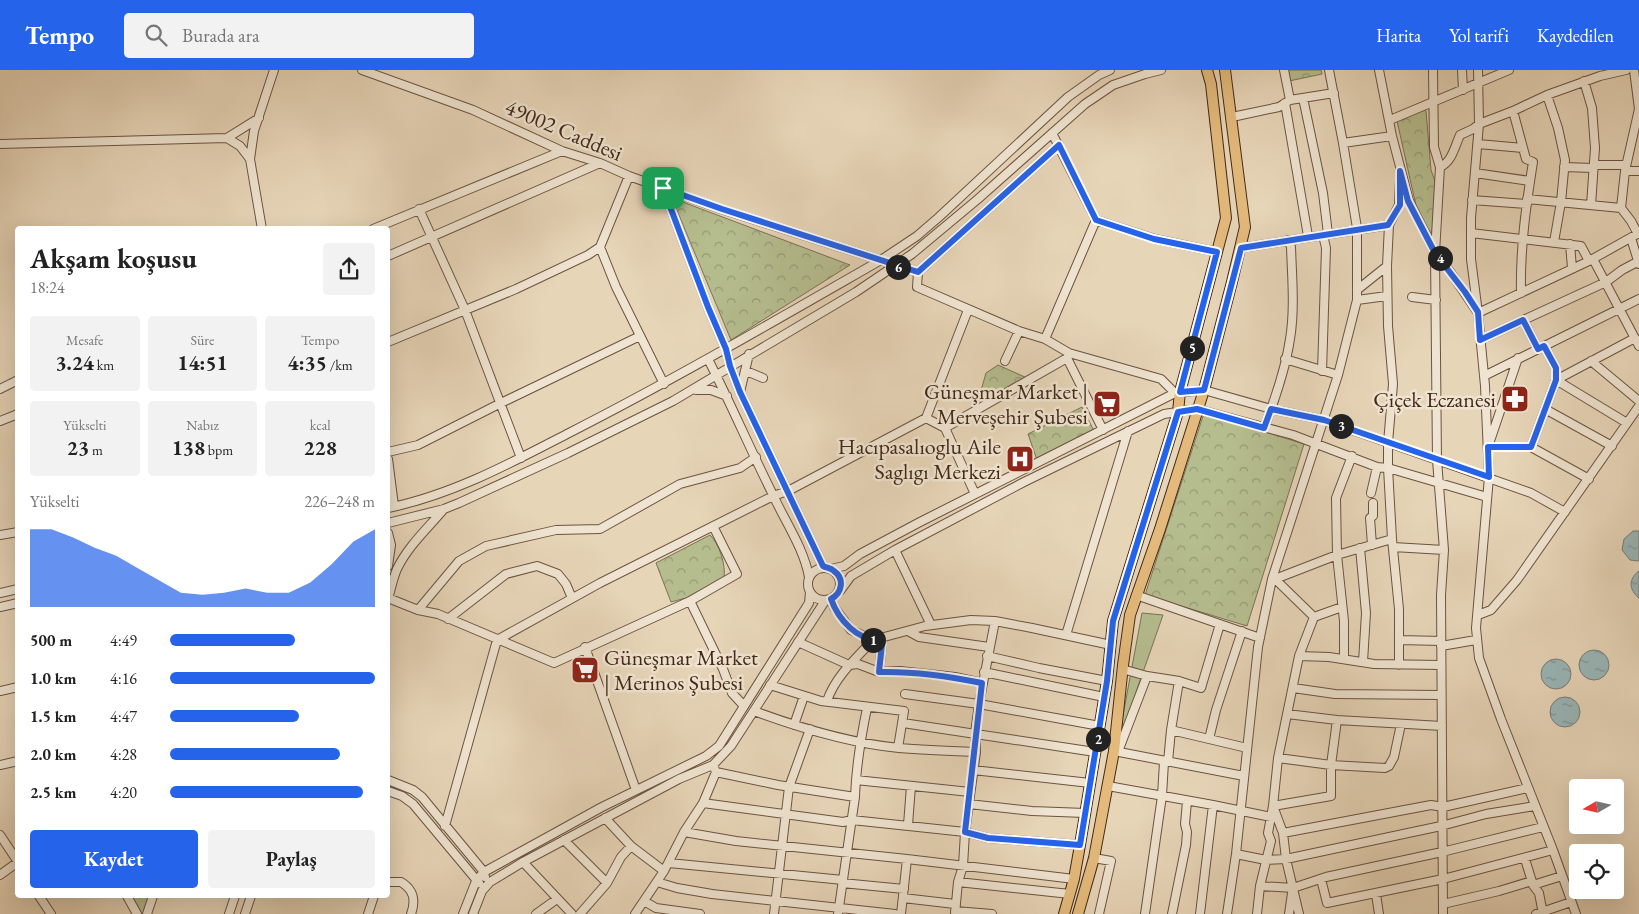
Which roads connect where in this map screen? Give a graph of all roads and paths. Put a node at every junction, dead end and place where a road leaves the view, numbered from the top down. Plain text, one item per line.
1 (274, 70) edge
2 (362, 70) edge
3 (1110, 70) edge
4 (1161, 70) edge
5 (1207, 70) edge
6 (1226, 70) edge
7 (1284, 70) edge
8 (1379, 70) edge
9 (1433, 70) edge
10 (1462, 70) edge
11 (1478, 70) edge
12 (1509, 70) edge
13 (1626, 70) edge
14 (1634, 70) edge
15 (1331, 71) edge
16 (1584, 81) junction
17 (1479, 83) junction
18 (1463, 90) junction
19 (1334, 93) junction
20 (1547, 95) junction
21 (1303, 98) junction
22 (1288, 101) junction
23 (1435, 102) junction
24 (1639, 109) edge
25 (1513, 111) junction
26 (1232, 117) junction
27 (259, 118) junction
28 (1390, 120) junction
29 (1479, 124) junction
30 (1052, 132) junction
31 (1392, 136) junction
32 (227, 138) junction
33 (1343, 143) junction
34 (0, 144) edge
35 (1478, 144) junction
36 (1059, 145) junction
37 (1523, 148) junction
38 (562, 151) junction
39 (250, 159) junction
40 (600, 164) junction
41 (1594, 166) junction
42 (1440, 167) junction
43 (1564, 167) junction
44 (1626, 168) junction
45 (1400, 171) junction
46 (1639, 171) edge
47 (1475, 173) junction
48 (629, 176) junction
49 (1530, 181) junction
50 (663, 188) junction
51 (1472, 200) junction
52 (1527, 201) junction
53 (1561, 202) junction
54 (1591, 205) junction
55 (1621, 208) junction
56 (419, 209) junction
57 (1096, 220) junction
58 (1388, 225) junction
59 (261, 226) edge
60 (380, 226) edge
61 (1358, 228) junction
62 (1471, 233) junction
63 (1326, 235) junction
64 (1636, 235) edge
65 (1308, 236) junction
66 (432, 237) junction
67 (1523, 239) junction
68 (1288, 240) junction
69 (1554, 242) junction
70 (1570, 244) junction
71 (600, 246) junction
72 (1241, 248) junction
73 (1217, 252) junction
74 (1435, 253) junction
75 (390, 255) edge
76 (881, 260) junction
77 (1591, 260) junction
78 (1639, 262) edge
79 (896, 266) junction
80 (1388, 266) junction
81 (1572, 268) junction
82 (918, 272) junction
83 (1606, 282) junction
84 (1357, 290) junction
85 (1521, 293) junction
86 (1388, 296) junction
87 (1412, 298) dead end
88 (1639, 299) edge
89 (1357, 300) junction
90 (1436, 300) junction
91 (1620, 308) junction
92 (465, 310) junction
93 (968, 310) junction
94 (1478, 312) junction
95 (1523, 320) junction
96 (1019, 331) junction
97 (640, 336) junction
98 (1045, 339) junction
99 (1480, 340) junction
100 (390, 341) edge
101 (1637, 342) edge
102 (1541, 347) junction
103 (726, 349) junction
104 (749, 354) junction
105 (1068, 356) junction
106 (1518, 358) junction
107 (708, 359) junction
108 (1285, 359) junction
109 (1005, 361) dead end
110 (1591, 362) junction
111 (730, 366) junction
112 (746, 371) junction
113 (1322, 371) junction
114 (717, 375) junction
115 (1338, 375) junction
116 (1484, 376) junction
117 (763, 378) dead end
118 (1556, 380) junction
119 (15, 382) edge
120 (664, 384) junction
121 (0, 389) edge
122 (693, 390) junction
123 (1204, 390) junction
124 (740, 392) junction
125 (1178, 392) junction
126 (727, 396) junction
127 (1639, 401) edge
128 (502, 402) junction
129 (1639, 406) edge
130 (1197, 409) junction
131 (1271, 409) junction
132 (1546, 409) junction
133 (1178, 412) junction
134 (15, 415) edge
135 (926, 418) junction
136 (1324, 420) junction
137 (0, 421) edge
138 (1627, 423) junction
139 (945, 428) junction
140 (1264, 428) junction
141 (1102, 430) junction
142 (1128, 431) junction
143 (1317, 443) junction
144 (1388, 443) junction
145 (1612, 446) junction
146 (1488, 447) junction
147 (1531, 447) junction
148 (390, 452) edge
149 (1352, 456) junction
150 (756, 457) junction
151 (521, 458) junction
152 (1437, 460) junction
153 (1377, 467) junction
154 (1388, 468) junction
155 (1489, 477) junction
156 (1589, 479) junction
157 (1438, 482) junction
158 (390, 491) edge
159 (788, 491) junction
160 (1371, 493) dead end
161 (975, 494) junction
162 (773, 496) junction
163 (1487, 497) junction
164 (1372, 503) dead end
165 (391, 507) edge
166 (444, 509) junction
167 (1565, 512) junction
168 (390, 522) edge
169 (713, 526) junction
170 (15, 533) edge
171 (0, 536) edge
172 (1392, 543) junction
173 (1372, 545) junction
174 (1360, 548) junction
175 (895, 550) junction
176 (1444, 550) junction
177 (1337, 556) junction
178 (829, 568) junction
179 (809, 577) junction
180 (1273, 579) junction
181 (15, 590) edge
182 (840, 591) junction
183 (390, 592) edge
184 (810, 592) junction
185 (0, 594) edge
186 (1136, 596) junction
187 (572, 598) junction
188 (390, 600) edge
189 (690, 600) junction
190 (828, 600) junction
191 (15, 604) edge
192 (0, 607) edge
193 (1342, 607) junction
194 (418, 610) junction
195 (1478, 615) junction
196 (1314, 617) junction
197 (448, 619) junction
198 (994, 621) junction
199 (1220, 624) junction
200 (931, 625) junction
201 (908, 631) junction
202 (1242, 631) junction
203 (1066, 635) junction
204 (1260, 638) junction
205 (877, 639) junction
206 (497, 640) junction
207 (1399, 640) junction
208 (1476, 640) junction
209 (798, 642) junction
210 (1441, 644) junction
211 (1111, 645) junction
212 (585, 647) junction
213 (988, 652) junction
214 (1299, 656) junction
215 (1344, 660) junction
216 (1363, 662) junction
217 (1400, 664) junction
218 (850, 665) junction
219 (1441, 665) junction
220 (1122, 669) junction
221 (879, 672) junction
222 (984, 672) junction
223 (1147, 676) junction
224 (1107, 681) junction
225 (1179, 681) junction
226 (982, 683) junction
227 (770, 685) junction
228 (15, 688) edge
229 (1293, 688) junction
230 (0, 691) edge
231 (905, 694) dead end
232 (1441, 695) junction
233 (804, 696) junction
234 (1104, 696) junction
235 (827, 701) junction
236 (979, 704) junction
237 (744, 706) junction
238 (867, 708) junction
239 (754, 711) junction
240 (1287, 714) junction
241 (1337, 720) junction
242 (903, 723) junction
243 (1401, 724) junction
244 (794, 725) junction
245 (1100, 726) junction
246 (1442, 726) junction
247 (810, 729) junction
248 (1170, 730) junction
249 (975, 733) junction
250 (1209, 739) junction
251 (860, 742) junction
252 (898, 748) junction
253 (1247, 748) junction
254 (1114, 751) junction
255 (976, 752) junction
256 (1095, 752) junction
257 (1278, 758) junction
258 (15, 762) edge
259 (1166, 762) junction
260 (0, 765) edge
261 (1331, 765) junction
262 (715, 768) junction
263 (973, 770) junction
264 (1244, 776) junction
265 (856, 780) junction
266 (390, 781) edge
267 (1090, 783) junction
268 (911, 786) junction
269 (1108, 786) junction
270 (789, 787) junction
271 (1528, 788) junction
272 (636, 790) junction
273 (390, 792) edge
274 (970, 792) junction
275 (1162, 796) junction
276 (855, 797) junction
277 (1187, 801) junction
278 (704, 802) junction
279 (969, 804) junction
280 (1213, 805) junction
281 (1273, 806) junction
282 (1443, 806) junction
283 (1535, 806) junction
284 (1240, 811) junction
285 (1085, 813) junction
286 (786, 814) junction
287 (605, 818) junction
288 (1271, 818) junction
289 (852, 820) junction
290 (908, 825) junction
291 (445, 826) junction
292 (1442, 826) junction
293 (1543, 827) junction
294 (684, 832) junction
295 (965, 832) junction
296 (1283, 833) junction
297 (0, 835) edge
298 (564, 840) junction
299 (1080, 845) junction
300 (631, 846) junction
301 (782, 846) junction
302 (1553, 850) junction
303 (847, 852) junction
304 (1442, 852) junction
305 (1236, 854) junction
306 (1094, 858) junction
307 (15, 859) edge
308 (907, 859) junction
309 (1286, 859) junction
310 (1525, 859) junction
311 (1266, 860) junction
312 (524, 862) junction
313 (669, 862) junction
314 (15, 863) edge
315 (963, 866) junction
316 (664, 871) junction
317 (484, 872) junction
318 (780, 873) junction
319 (0, 874) edge
320 (1562, 876) junction
321 (1321, 878) junction
322 (1074, 879) junction
323 (1443, 879) junction
324 (476, 881) junction
325 (390, 882) edge
326 (658, 882) junction
327 (842, 882) junction
328 (958, 882) junction
329 (608, 883) junction
330 (1532, 883) junction
331 (485, 886) junction
332 (1260, 886) junction
333 (1293, 888) junction
334 (904, 889) junction
335 (1070, 894) junction
336 (1376, 894) junction
337 (40, 898) edge
338 (128, 898) edge
339 (152, 898) edge
340 (234, 898) edge
341 (251, 898) edge
342 (373, 898) edge
343 (903, 898) junction
344 (557, 899) junction
345 (644, 901) junction
346 (776, 901) junction
347 (1571, 902) junction
348 (1443, 904) junction
349 (955, 910) edge
350 (839, 911) edge
351 (248, 913) edge
352 (1541, 913) edge
353 (51, 914) edge
354 (137, 914) edge
355 (147, 914) edge
356 (229, 914) edge
357 (368, 914) edge
358 (411, 914) edge
359 (463, 914) edge
360 (473, 914) edge
361 (536, 914) edge
362 (572, 914) edge
363 (580, 914) edge
364 (634, 914) edge
365 (700, 914) edge
366 (774, 914) edge
367 (895, 914) edge
368 (902, 914) edge
369 (992, 914) edge
370 (1064, 914) edge
371 (1078, 914) edge
372 (1099, 914) edge
373 (1145, 914) edge
374 (1172, 914) edge
375 (1200, 914) edge
376 (1227, 914) edge
377 (1257, 914) edge
378 (1289, 914) edge
379 (1299, 914) edge
380 (1379, 914) edge
381 (1443, 914) edge
382 (1576, 914) edge

1 - 27 street
2 - 38 street, 49002 Caddesi
3 - 76 street
4 - 30 street
5 - 73 main road
6 - 26 main road
7 - 22 street
8 - 28 street
9 - 23 street
10 - 18 street
11 - 17 street
12 - 17 street
13 - 16 street
14 - 24 street
15 - 19 street
16 - 20 street
16 - 41 street
17 - 18 street
17 - 29 street
18 - 23 street
19 - 21 street
19 - 33 street
20 - 25 street
20 - 43 street
21 - 22 street
21 - 63 street
22 - 26 street
22 - 65 street
23 - 28 street
23 - 42 street
24 - 44 street
25 - 29 street
25 - 37 street
26 - 72 main road
27 - 32 street
27 - 39 street
28 - 31 street
29 - 35 street
29 - 42 street
30 - 36 street
30 - 79 street
31 - 33 street
31 - 45 street
32 - 34 street
32 - 39 street
33 - 61 street
35 - 37 street
35 - 47 street
36 - 57 street
36 - 82 street
37 - 49 street
38 - 40 street, 49002 Caddesi
38 - 56 street
39 - 59 street
40 - 48 street, 49002 Caddesi
40 - 66 street
41 - 43 street
41 - 44 street
41 - 54 street
42 - 74 street
43 - 53 street
44 - 46 street
44 - 55 street
45 - 58 street
45 - 74 street
47 - 49 street
47 - 51 street
48 - 50 street, 49002 Caddesi
48 - 71 street
49 - 52 street
50 - 76 street, 49002 Caddesi
50 - 103 street
51 - 52 street
51 - 62 street
52 - 53 street
52 - 67 street
53 - 54 street
53 - 69 street
54 - 55 street
55 - 64 street
56 - 60 street
56 - 66 street
57 - 73 street
57 - 98 street
58 - 61 street
58 - 80 street
61 - 63 street
61 - 84 street
62 - 67 street
62 - 94 street
63 - 65 street
63 - 113 street
64 - 77 street
64 - 78 street
65 - 68 street
66 - 75 street
66 - 92 street
67 - 69 street
67 - 85 street
68 - 72 street
68 - 108 street
69 - 70 street
70 - 77 street
70 - 81 street
71 - 92 street
71 - 97 street
72 - 123 main road
73 - 125 main road
74 - 90 street
74 - 94 street
76 - 79 street, 49002 Caddesi
76 - 103 street
77 - 81 street
77 - 83 street
78 - 83 street
79 - 82 street, 49002 Caddesi
79 - 104 street
80 - 84 street
80 - 86 street
81 - 85 street
82 - 93 street
83 - 91 street
83 - 95 street
84 - 89 street
85 - 94 street
86 - 89 street
86 - 144 street
87 - 90 street
88 - 91 street
89 - 115 street
90 - 152 street
91 - 101 street
91 - 102 street
92 - 100 street
92 - 128 street
93 - 96 street
93 - 135 street
94 - 99 street
95 - 99 street
95 - 102 street
96 - 98 street
96 - 109 street
97 - 120 street
97 - 128 street
98 - 105 street
99 - 116 street
101 - 110 street
102 - 106 street
102 - 118 street
103 - 107 street
103 - 111 street
104 - 111 street
104 - 112 street
105 - 125 street
105 - 139 street
105 - 141 street
106 - 116 street
106 - 146 street
107 - 114 street
107 - 120 street
108 - 113 street
108 - 131 street
110 - 118 street
110 - 127 street
111 - 114 street
111 - 124 street
112 - 117 street
112 - 124 street
113 - 115 street
114 - 122 street
114 - 126 street
115 - 136 street
116 - 146 street
118 - 132 street
118 - 138 street
119 - 121 street
120 - 151 street
122 - 126 street
122 - 166 street
123 - 125 street
123 - 130 main road
123 - 131 street
124 - 159 street
125 - 133 main road
125 - 141 street
126 - 150 street
128 - 148 street
128 - 151 street
129 - 138 street
130 - 133 street
130 - 140 street
130 - 186 main road
131 - 136 street
131 - 140 street
132 - 145 street
132 - 147 street
133 - 142 street
133 - 211 main road
134 - 137 street
135 - 139 street
135 - 159 street
136 - 143 street
136 - 144 street
138 - 145 street
139 - 161 street
140 - 143 street
141 - 161 street
142 - 175 street
142 - 203 street
143 - 149 street
143 - 180 street
144 - 152 street
144 - 154 street
145 - 156 street
146 - 147 street
146 - 155 street
147 - 156 street
149 - 153 street
149 - 177 street
150 - 162 street
150 - 194 street
151 - 165 street
152 - 155 street
152 - 157 street
153 - 154 street
153 - 160 street
154 - 157 street
154 - 172 street
155 - 163 street
155 - 167 street
156 - 167 street
157 - 163 street
157 - 176 street
158 - 165 street
159 - 162 street
159 - 178 street
161 - 178 street
162 - 169 street
162 - 179 street
163 - 195 street
164 - 173 street
166 - 168 street
166 - 183 street
167 - 195 street
169 - 187 street
169 - 189 street
170 - 171 street
172 - 173 street
172 - 176 street
172 - 207 street
173 - 174 street
174 - 177 street
174 - 216 street
175 - 182 street
175 - 200 street
176 - 210 street
177 - 180 street
177 - 193 street
178 - 179 street
178 - 182 street
179 - 184 street
180 - 196 street
180 - 204 street
181 - 185 street
182 - 190 street
184 - 190 street
184 - 237 street
186 - 199 street
186 - 220 main road
187 - 197 street
187 - 206 street
188 - 194 street
189 - 212 street
189 - 237 street
190 - 205 street
190 - 209 street
191 - 192 street
193 - 196 street
193 - 215 street
194 - 197 street
195 - 208 street
196 - 214 street
197 - 206 street
198 - 200 street
198 - 203 street
198 - 213 street
199 - 202 street
199 - 225 street
200 - 201 street
201 - 205 street
201 - 213 street
202 - 204 street
202 - 250 street
203 - 211 street
204 - 253 street
205 - 218 street
205 - 221 street
206 - 212 street
206 - 291 street
207 - 210 street
207 - 217 street
208 - 210 street
208 - 271 street
209 - 218 street
209 - 227 street
210 - 219 street
211 - 224 main road
212 - 272 street
213 - 222 street
213 - 224 street
214 - 215 street
214 - 229 street
215 - 216 street
216 - 217 street
217 - 219 street
218 - 221 street
218 - 235 street
219 - 232 street
220 - 223 street
220 - 254 main road
221 - 226 street
222 - 226 street
222 - 234 street
223 - 225 street
223 - 254 street
224 - 234 main road
225 - 248 street
226 - 236 street
227 - 233 street
227 - 239 street
228 - 230 street
229 - 232 street
229 - 240 street
231 - 236 street
232 - 246 street
233 - 235 street
233 - 244 street
234 - 245 main road
235 - 238 street
236 - 245 street
236 - 249 street
237 - 272 street
238 - 242 street
238 - 251 street
239 - 244 street
239 - 262 street
240 - 241 street
240 - 257 street
241 - 243 street
241 - 261 street
242 - 249 street
242 - 252 street
243 - 246 street
243 - 261 street
244 - 247 street
245 - 256 main road
246 - 282 street
247 - 251 street
247 - 270 street
248 - 250 street
248 - 259 street
249 - 255 street
249 - 256 street
250 - 253 street
251 - 252 street
251 - 265 street
252 - 255 street
253 - 264 street
254 - 259 street
254 - 269 main road
255 - 263 street
256 - 267 main road
257 - 261 street
257 - 281 street
258 - 260 street
259 - 264 street
259 - 275 street
261 - 281 street
262 - 270 street
262 - 278 street
262 - 287 street
263 - 267 street
263 - 274 street
264 - 284 street
265 - 268 street
265 - 276 street
266 - 291 street
267 - 285 main road
268 - 274 street
268 - 290 street
269 - 275 street
269 - 306 main road
270 - 276 street
270 - 286 street
271 - 282 street
271 - 283 street
272 - 317 street
273 - 324 street
274 - 279 street
275 - 277 street
275 - 373 street
276 - 289 street
277 - 280 street
277 - 374 street
278 - 286 street
278 - 294 street
279 - 285 street
279 - 295 street
280 - 284 street
280 - 375 street
281 - 288 street
281 - 296 street
282 - 292 street
282 - 296 street
283 - 292 street
283 - 293 street
284 - 288 street
284 - 305 street
285 - 299 main road
286 - 289 street
286 - 301 street
287 - 298 street
287 - 300 street
288 - 311 street
289 - 290 street
289 - 303 street
290 - 295 street
291 - 317 street
292 - 304 street
292 - 309 street
293 - 302 street
293 - 304 street
294 - 301 street
294 - 313 street
295 - 299 street
295 - 315 street
296 - 309 street
297 - 307 street
298 - 312 street
298 - 329 street
299 - 322 main road
300 - 316 street
300 - 329 street
301 - 303 street
301 - 318 street
302 - 310 street
302 - 320 street
303 - 308 street
303 - 327 street
304 - 321 street
304 - 323 street
305 - 311 street
305 - 376 street
306 - 371 main road
306 - 372 street
308 - 315 street
308 - 334 street
309 - 311 street
309 - 333 street
310 - 323 street
310 - 330 street
311 - 332 street
312 - 331 street
312 - 344 street
313 - 316 street
313 - 318 street
314 - 319 street
315 - 322 street
315 - 328 street
316 - 326 street
317 - 324 street
317 - 331 street
318 - 327 street
318 - 346 street
320 - 330 street
320 - 347 street
321 - 333 street
321 - 336 street
322 - 335 main road
323 - 336 street
323 - 348 street
324 - 331 street
324 - 359 street
325 - 358 street
326 - 345 street
326 - 346 street
327 - 334 street
327 - 350 street
328 - 335 street
328 - 349 street
329 - 363 street
330 - 348 street
330 - 352 street
331 - 360 street
332 - 333 street
332 - 377 street
333 - 378 street
333 - 379 street
334 - 343 street
335 - 370 main road
336 - 380 street
337 - 353 street
338 - 354 street
339 - 355 street
340 - 356 street
341 - 351 street
342 - 357 street
343 - 349 street
343 - 368 street
344 - 361 street
344 - 362 street
345 - 364 street
345 - 365 street
346 - 350 street
346 - 366 street
347 - 352 street
347 - 382 street
348 - 381 street
349 - 369 street
350 - 367 street

